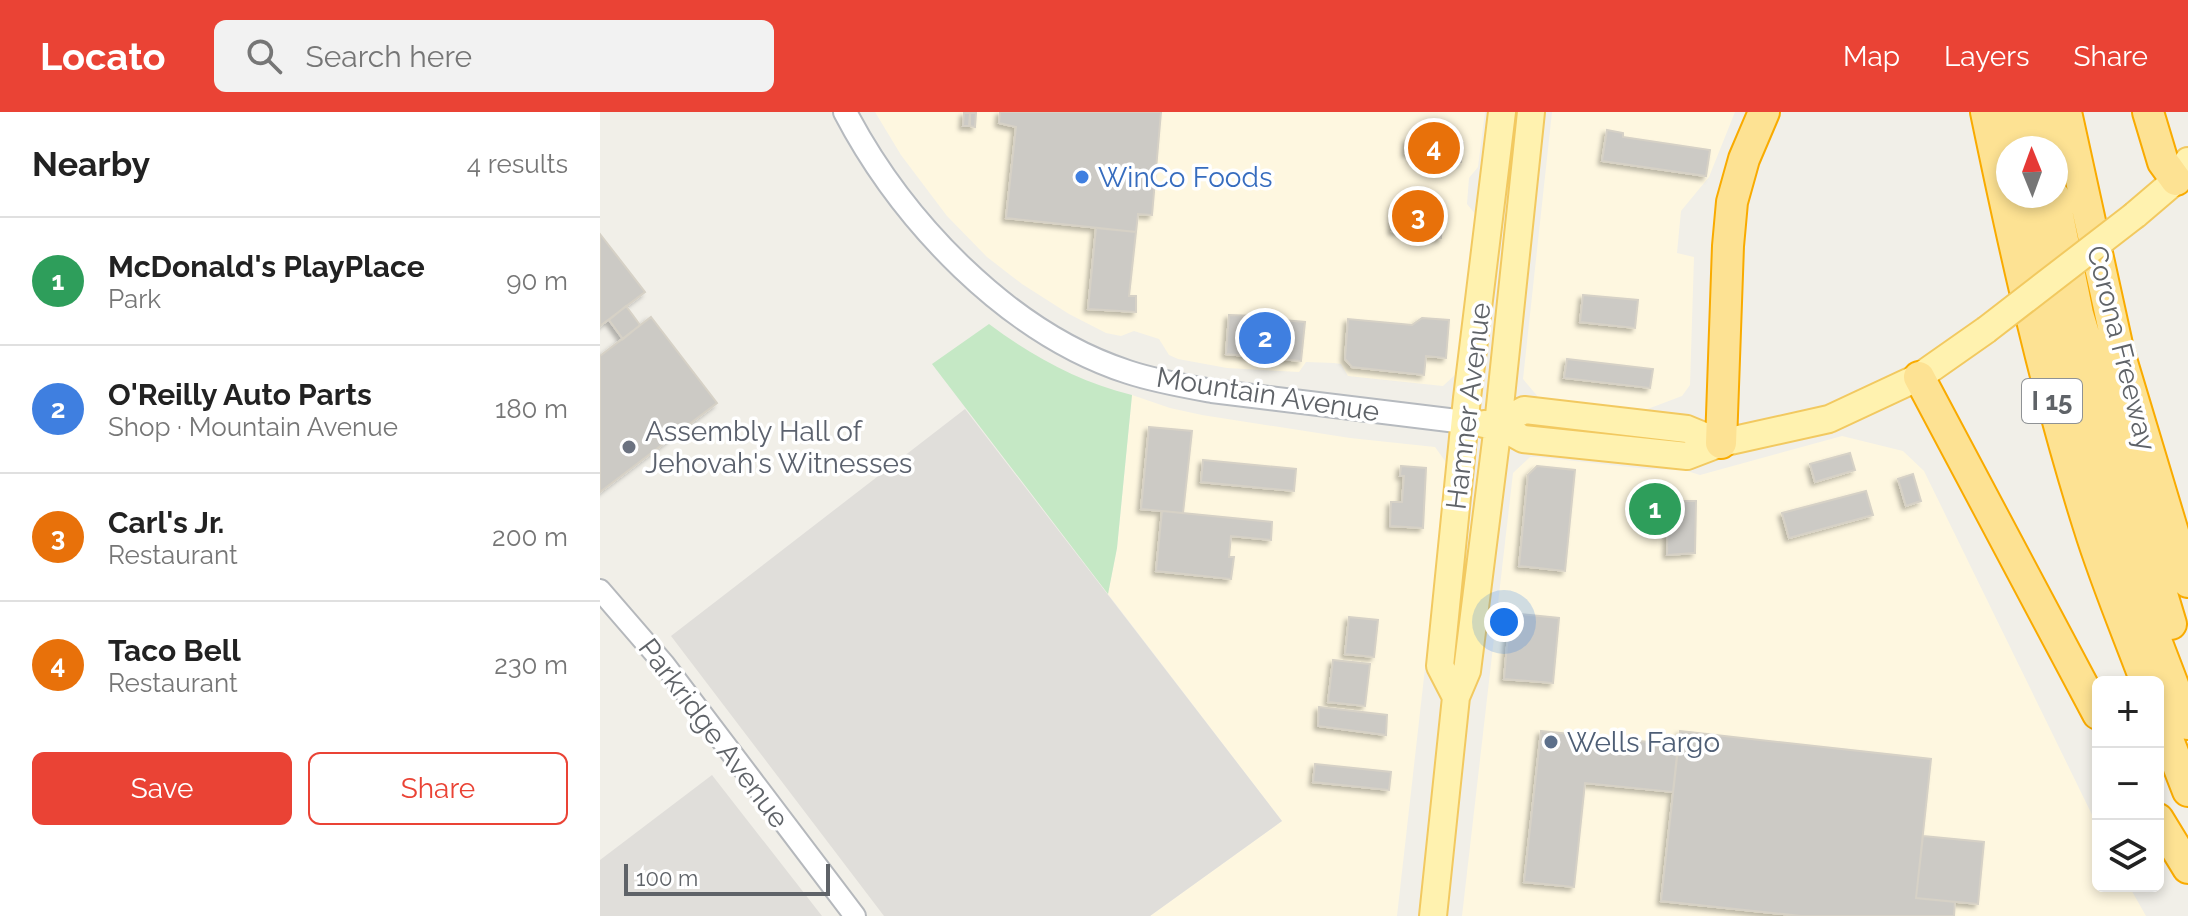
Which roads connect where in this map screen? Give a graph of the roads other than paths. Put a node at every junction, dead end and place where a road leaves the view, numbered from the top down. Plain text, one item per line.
1 (845, 112) edge
2 (1502, 112) edge
3 (1531, 112) edge
4 (1764, 112) edge
5 (1986, 112) edge
6 (2014, 112) edge
7 (2038, 112) edge
8 (2066, 112) edge
9 (2148, 112) edge
10 (2018, 136) edge
11 (2043, 136) edge
12 (2184, 173) edge
13 (2032, 208) edge
14 (2056, 208) edge
15 (2067, 208) edge
16 (2118, 349) junction
17 (1919, 377) junction
18 (1465, 422) junction
19 (1498, 425) junction
20 (1721, 443) junction
21 (2188, 582) edge
22 (600, 590) edge
23 (2188, 667) edge
24 (2144, 676) edge
25 (1456, 697) junction
26 (2092, 703) edge
27 (2188, 724) edge
28 (2164, 729) edge
29 (2188, 791) edge
30 (2159, 820) edge
31 (2188, 868) edge
32 (1433, 915) edge
33 (855, 916) edge

1 - 18 main road, Mountain Avenue
2 - 18 main road, Hamner Avenue
3 - 19 main road, Hamner Avenue
4 - 20 highway
5 - 24 highway, I 15
6 - 10 highway
7 - 11 highway
8 - 16 highway, Corona Freeway
9 - 12 highway
12 - 17 main road, bridge
13 - 27 highway
14 - 23 highway
15 - 16 highway
16 - 21 highway, Corona Freeway
17 - 20 main road
17 - 26 highway
18 - 19 main road
18 - 25 main road, Hamner Avenue
19 - 20 main road
19 - 20 main road
19 - 25 main road, Hamner Avenue
22 - 33 street, Parkridge Avenue
25 - 32 main road, Hamner Avenue
28 - 29 highway
30 - 31 highway

